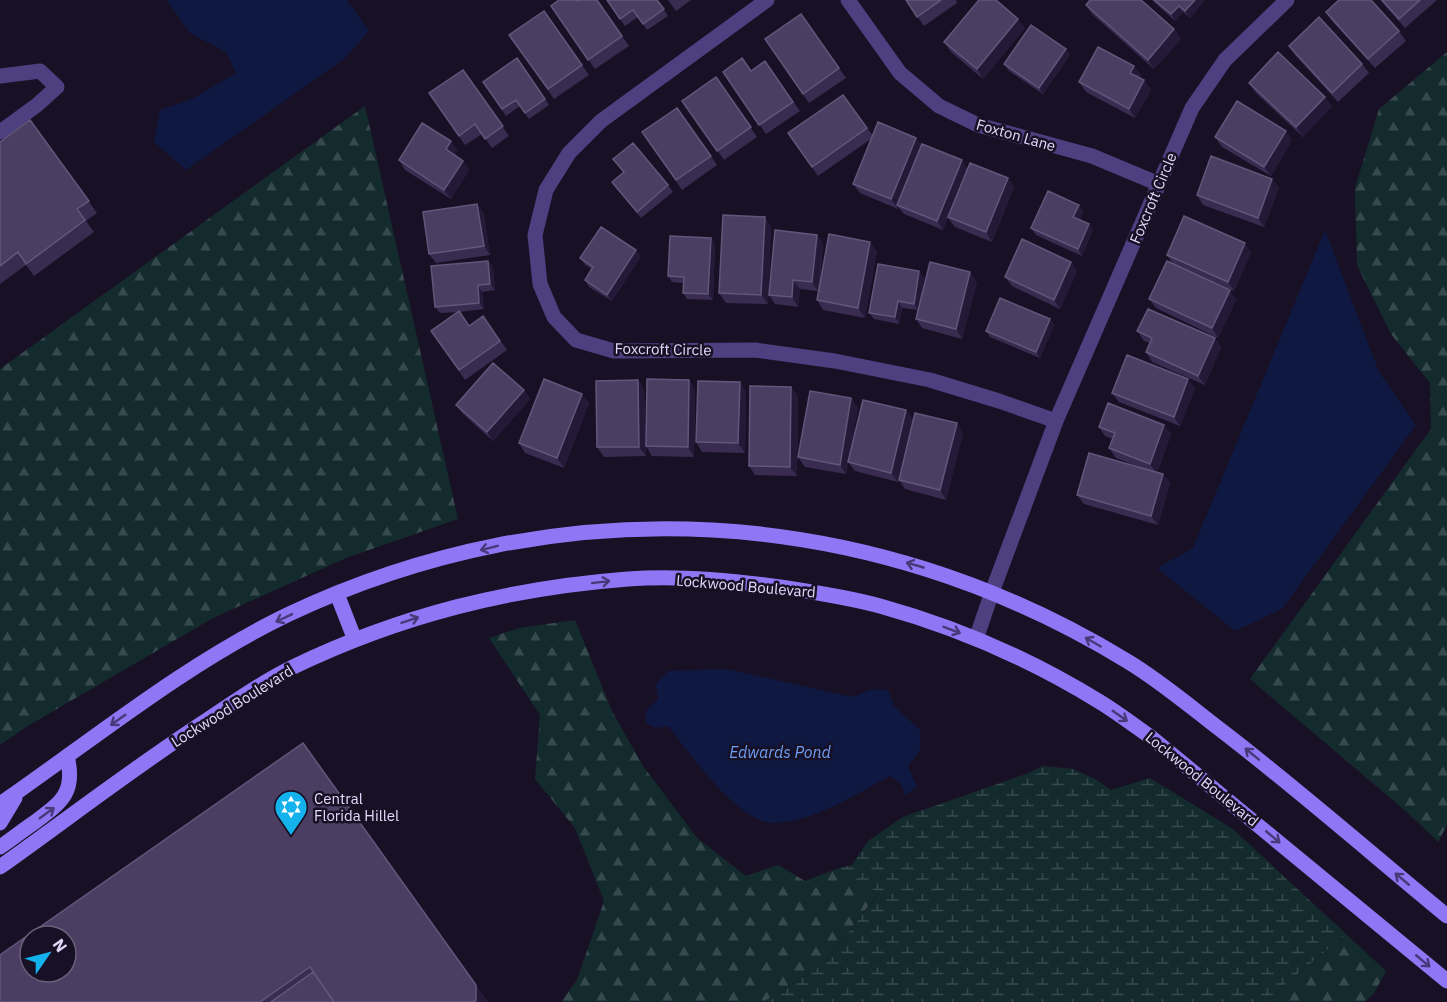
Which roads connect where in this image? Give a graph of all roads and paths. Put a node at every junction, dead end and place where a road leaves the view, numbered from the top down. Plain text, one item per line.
1 (767, 0) edge
2 (848, 0) edge
3 (1287, 0) edge
4 (0, 76) edge
5 (0, 132) edge
6 (1159, 184) junction
7 (1056, 421) junction
8 (992, 592) junction
9 (337, 594) junction
10 (976, 639) junction
11 (355, 640) junction
12 (67, 756) junction
13 (18, 792) junction
14 (0, 804) edge
15 (0, 823) edge
16 (0, 847) edge
17 (0, 867) edge
18 (1447, 916) edge
19 (1447, 981) edge

1 - 7 street, Foxcroft Circle
2 - 6 street, Foxton Lane
3 - 6 street, Foxcroft Circle
4 - 5 street
6 - 7 street, Foxcroft Circle
7 - 8 street, Foxcroft Circle
8 -> 9 main road
8 - 10 street, Foxcroft Circle
18 -> 8 main road
9 - 11 main road
9 -> 12 main road
11 -> 10 main road, Lockwood Boulevard
10 -> 19 main road, Lockwood Boulevard
11 - 17 main road, Lockwood Boulevard
12 - 13 main road
16 -> 12 main road
13 - 14 main road
13 - 15 main road

